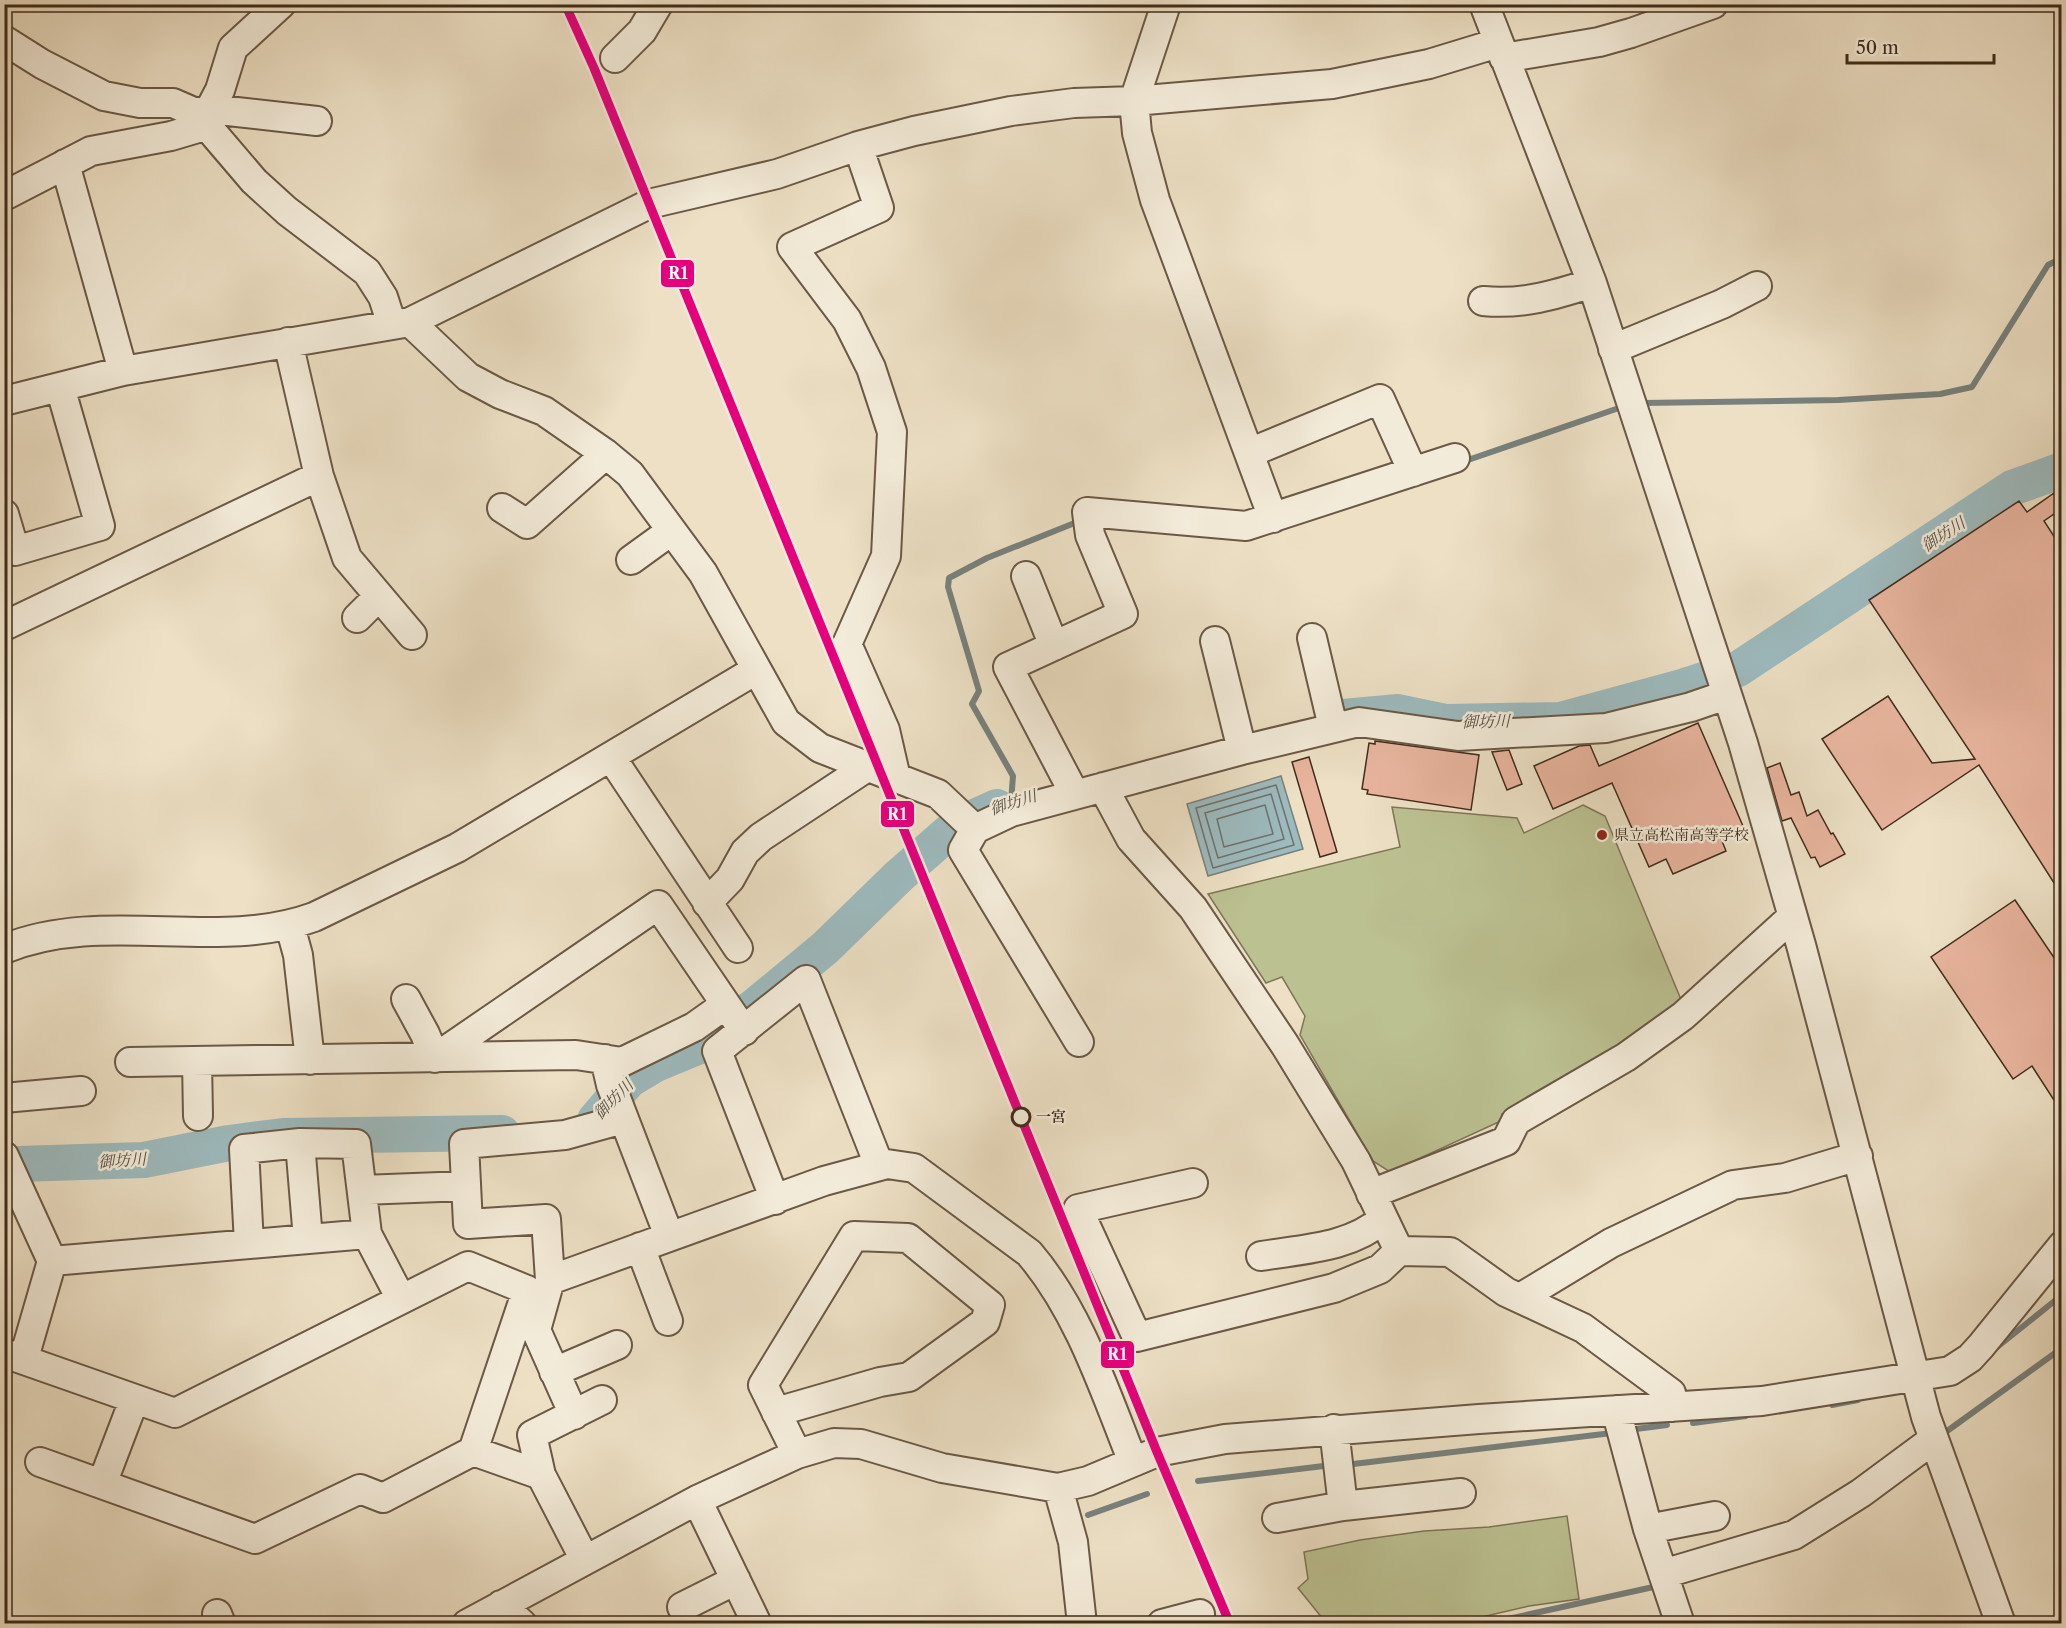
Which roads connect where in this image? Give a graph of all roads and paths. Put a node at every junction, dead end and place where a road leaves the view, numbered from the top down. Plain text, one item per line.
1 (281, 4) edge
2 (658, 4) edge
3 (1166, 4) edge
4 (1484, 4) edge
5 (1713, 4) edge
6 (1680, 10) edge
7 (4, 40) edge
8 (1501, 50) junction
9 (615, 58) dead end
10 (1134, 101) junction
11 (205, 116) junction
12 (317, 121) dead end
13 (858, 146) junction
14 (65, 164) junction
15 (4, 196) edge
16 (1592, 284) junction
17 (1757, 286) dead end
18 (1483, 301) dead end
19 (401, 324) junction
20 (288, 342) junction
21 (1613, 349) junction
22 (123, 371) junction
23 (60, 387) junction
24 (4, 401) edge
25 (1249, 453) junction
26 (606, 454) junction
27 (1455, 458) dead end
28 (1413, 472) junction
29 (320, 476) junction
30 (502, 508) dead end
31 (4, 514) edge
32 (1273, 518) junction
33 (671, 531) junction
34 (631, 560) dead end
35 (1026, 576) dead end
36 (379, 596) junction
37 (357, 618) dead end
38 (4, 626) edge
39 (412, 635) dead end
40 (1312, 638) dead end
41 (1215, 641) dead end
42 (1054, 646) junction
43 (756, 670) junction
44 (1725, 693) junction
45 (1331, 719) junction
46 (1240, 743) junction
47 (611, 757) junction
48 (867, 767) junction
49 (896, 778) junction
50 (1071, 785) junction
51 (1103, 787) junction
52 (970, 825) junction
53 (703, 898) junction
54 (667, 916) junction
55 (1792, 917) junction
56 (290, 926) junction
57 (738, 948) dead end
58 (4, 949) edge
59 (406, 999) dead end
60 (733, 1016) junction
61 (1079, 1042) dead end
62 (435, 1058) junction
63 (310, 1060) junction
64 (197, 1061) junction
65 (130, 1062) dead end
66 (608, 1072) junction
67 (81, 1091) dead end
68 (4, 1098) edge
69 (198, 1116) dead end
70 (622, 1116) junction
71 (300, 1143) junction
72 (1858, 1156) junction
73 (8, 1164) edge
74 (879, 1165) junction
75 (1194, 1183) dead end
76 (466, 1186) junction
77 (362, 1190) junction
78 (775, 1200) junction
79 (1377, 1207) junction
80 (367, 1234) junction
81 (669, 1236) junction
82 (308, 1239) junction
83 (249, 1244) junction
84 (2061, 1246) edge
85 (640, 1247) junction
86 (1399, 1251) junction
87 (1261, 1256) dead end
88 (52, 1261) junction
89 (550, 1280) junction
90 (1520, 1298) junction
91 (401, 1299) junction
92 (668, 1321) dead end
93 (617, 1345) dead end
94 (14, 1356) edge
95 (554, 1372) junction
96 (1917, 1376) junction
97 (134, 1400) junction
98 (602, 1400) dead end
99 (1673, 1407) junction
100 (1616, 1410) junction
101 (776, 1412) junction
102 (573, 1415) junction
103 (1334, 1429) junction
104 (1934, 1439) junction
105 (473, 1451) junction
106 (797, 1454) junction
107 (40, 1462) dead end
108 (1133, 1462) junction
109 (541, 1475) junction
110 (102, 1484) junction
111 (1058, 1488) junction
112 (1461, 1493) dead end
113 (697, 1500) junction
114 (1343, 1506) junction
115 (1714, 1516) dead end
116 (1277, 1518) dead end
117 (1648, 1529) junction
118 (585, 1560) junction
119 (1663, 1574) junction
120 (736, 1580) junction
121 (682, 1607) dead end
122 (512, 1614) edge
123 (1200, 1614) dead end
124 (467, 1623) edge
125 (757, 1623) edge
126 (1082, 1623) edge
127 (1162, 1623) edge
128 (1680, 1623) edge
129 (2001, 1623) edge

1 - 11 street
2 - 9 street
3 - 10 street
4 - 8 street
5 - 6 street
6 - 8 street
7 - 11 street
8 - 10 street
8 - 16 street
10 - 13 street
10 - 25 street
11 - 12 street
11 - 14 street
11 - 19 street
13 - 19 street
13 - 49 street
14 - 15 street
14 - 22 street
16 - 18 street
16 - 21 street
17 - 21 street
19 - 20 street
19 - 26 street
20 - 22 street
20 - 29 street
21 - 44 street
22 - 23 street
23 - 24 street
23 - 31 street
25 - 28 street
25 - 32 street
26 - 30 street
26 - 33 street
27 - 28 street
28 - 32 street
29 - 36 street
29 - 38 street
32 - 42 street
33 - 34 street
33 - 43 street
35 - 42 street
36 - 37 street
36 - 39 street
40 - 45 street
41 - 46 street
42 - 50 street
43 - 47 street
43 - 48 street
44 - 45 street
44 - 55 street
45 - 46 street
46 - 51 street
47 - 53 street
47 - 56 street
48 - 49 street
48 - 53 street
49 - 52 street
50 - 51 street
50 - 52 street
51 - 79 street
52 - 61 street
53 - 54 street
53 - 57 street
54 - 60 street
54 - 62 street
55 - 72 street
55 - 79 street
56 - 58 street
56 - 63 street
59 - 62 street
60 - 66 street
60 - 74 street
60 - 78 street
62 - 63 street
62 - 66 street
63 - 64 street
64 - 65 street
64 - 69 street
66 - 70 street
67 - 68 street
70 - 76 street
70 - 81 street
71 - 77 street
71 - 82 street
71 - 83 street
72 - 90 street
72 - 96 street
73 - 88 street
74 - 78 street
74 - 108 street
75 - 86 street
76 - 77 street
76 - 89 street
77 - 80 street
78 - 81 street
79 - 86 street
79 - 87 street
80 - 82 street
80 - 91 street
81 - 85 street
82 - 83 street
83 - 88 street
84 - 96 street
85 - 89 street
85 - 92 street
86 - 90 street
88 - 94 street
89 - 95 street
90 - 99 street
91 - 97 street
91 - 105 street
93 - 95 street
94 - 97 street
95 - 102 street
96 - 99 street
96 - 104 street
97 - 110 street
98 - 102 street
99 - 100 street
100 - 103 street
100 - 117 street
101 - 101 street
101 - 106 street
102 - 109 street
103 - 108 street
103 - 114 street
104 - 119 street
104 - 129 street
105 - 109 street
105 - 110 street
106 - 111 street
106 - 113 street
107 - 110 street
108 - 111 street
109 - 118 street
111 - 126 street
112 - 114 street
113 - 118 street
113 - 120 street
114 - 116 street
115 - 117 street
117 - 119 street
118 - 122 street
119 - 128 street
120 - 121 street
120 - 125 street
122 - 124 street
123 - 127 street

